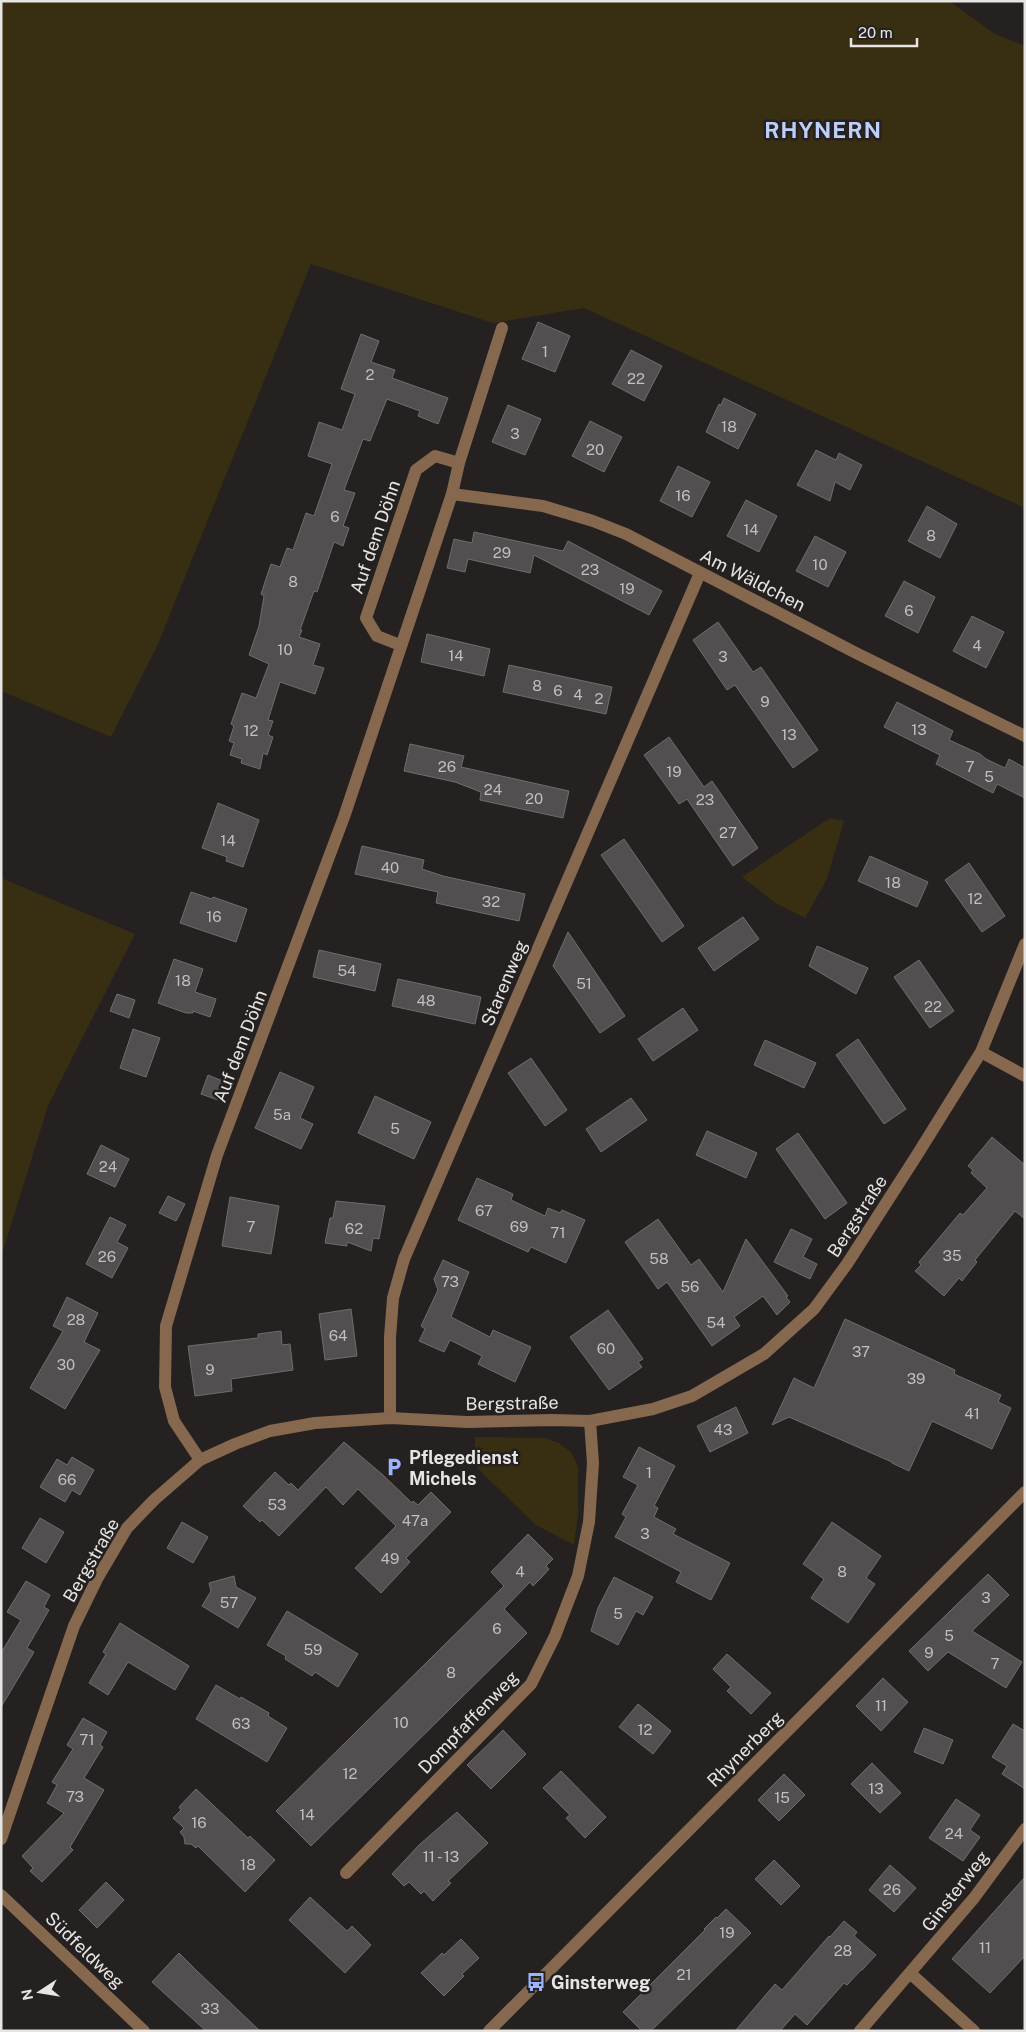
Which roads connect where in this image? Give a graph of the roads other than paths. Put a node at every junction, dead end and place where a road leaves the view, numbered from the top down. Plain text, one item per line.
1 (502, 328) dead end
2 (459, 462) junction
3 (452, 494) junction
4 (700, 573) junction
5 (400, 646) junction
6 (1025, 736) edge
7 (1025, 944) edge
8 (981, 1052) junction
9 (1025, 1076) edge
10 (390, 1418) junction
11 (590, 1421) junction
12 (200, 1460) junction
13 (1025, 1492) edge
14 (1025, 1828) edge
15 (1, 1839) edge
16 (346, 1873) dead end
17 (1, 1895) edge
18 (910, 1973) junction
19 (144, 2031) edge
20 (489, 2031) edge
21 (860, 2031) edge
22 (974, 2031) edge

1 - 2 street, Auf dem Döhn
2 - 3 street, Auf dem Döhn
2 - 5 street, Auf dem Döhn
3 - 4 street, Am Wäldchen
3 - 5 street, Auf dem Döhn
4 - 6 street, Am Wäldchen
4 - 10 street, Starenweg
5 - 12 street, Auf dem Döhn
7 - 8 street, Bergstraße
8 - 9 street
8 - 11 street, Bergstraße
10 - 11 street, Bergstraße
10 - 12 street, Bergstraße
11 - 16 street, Dompfaffenweg
12 - 15 street, Bergstraße
13 - 20 street, Rhynerberg
14 - 18 street, Ginsterweg
17 - 19 street, Südfeldweg
18 - 21 street, Ginsterweg
18 - 22 street

